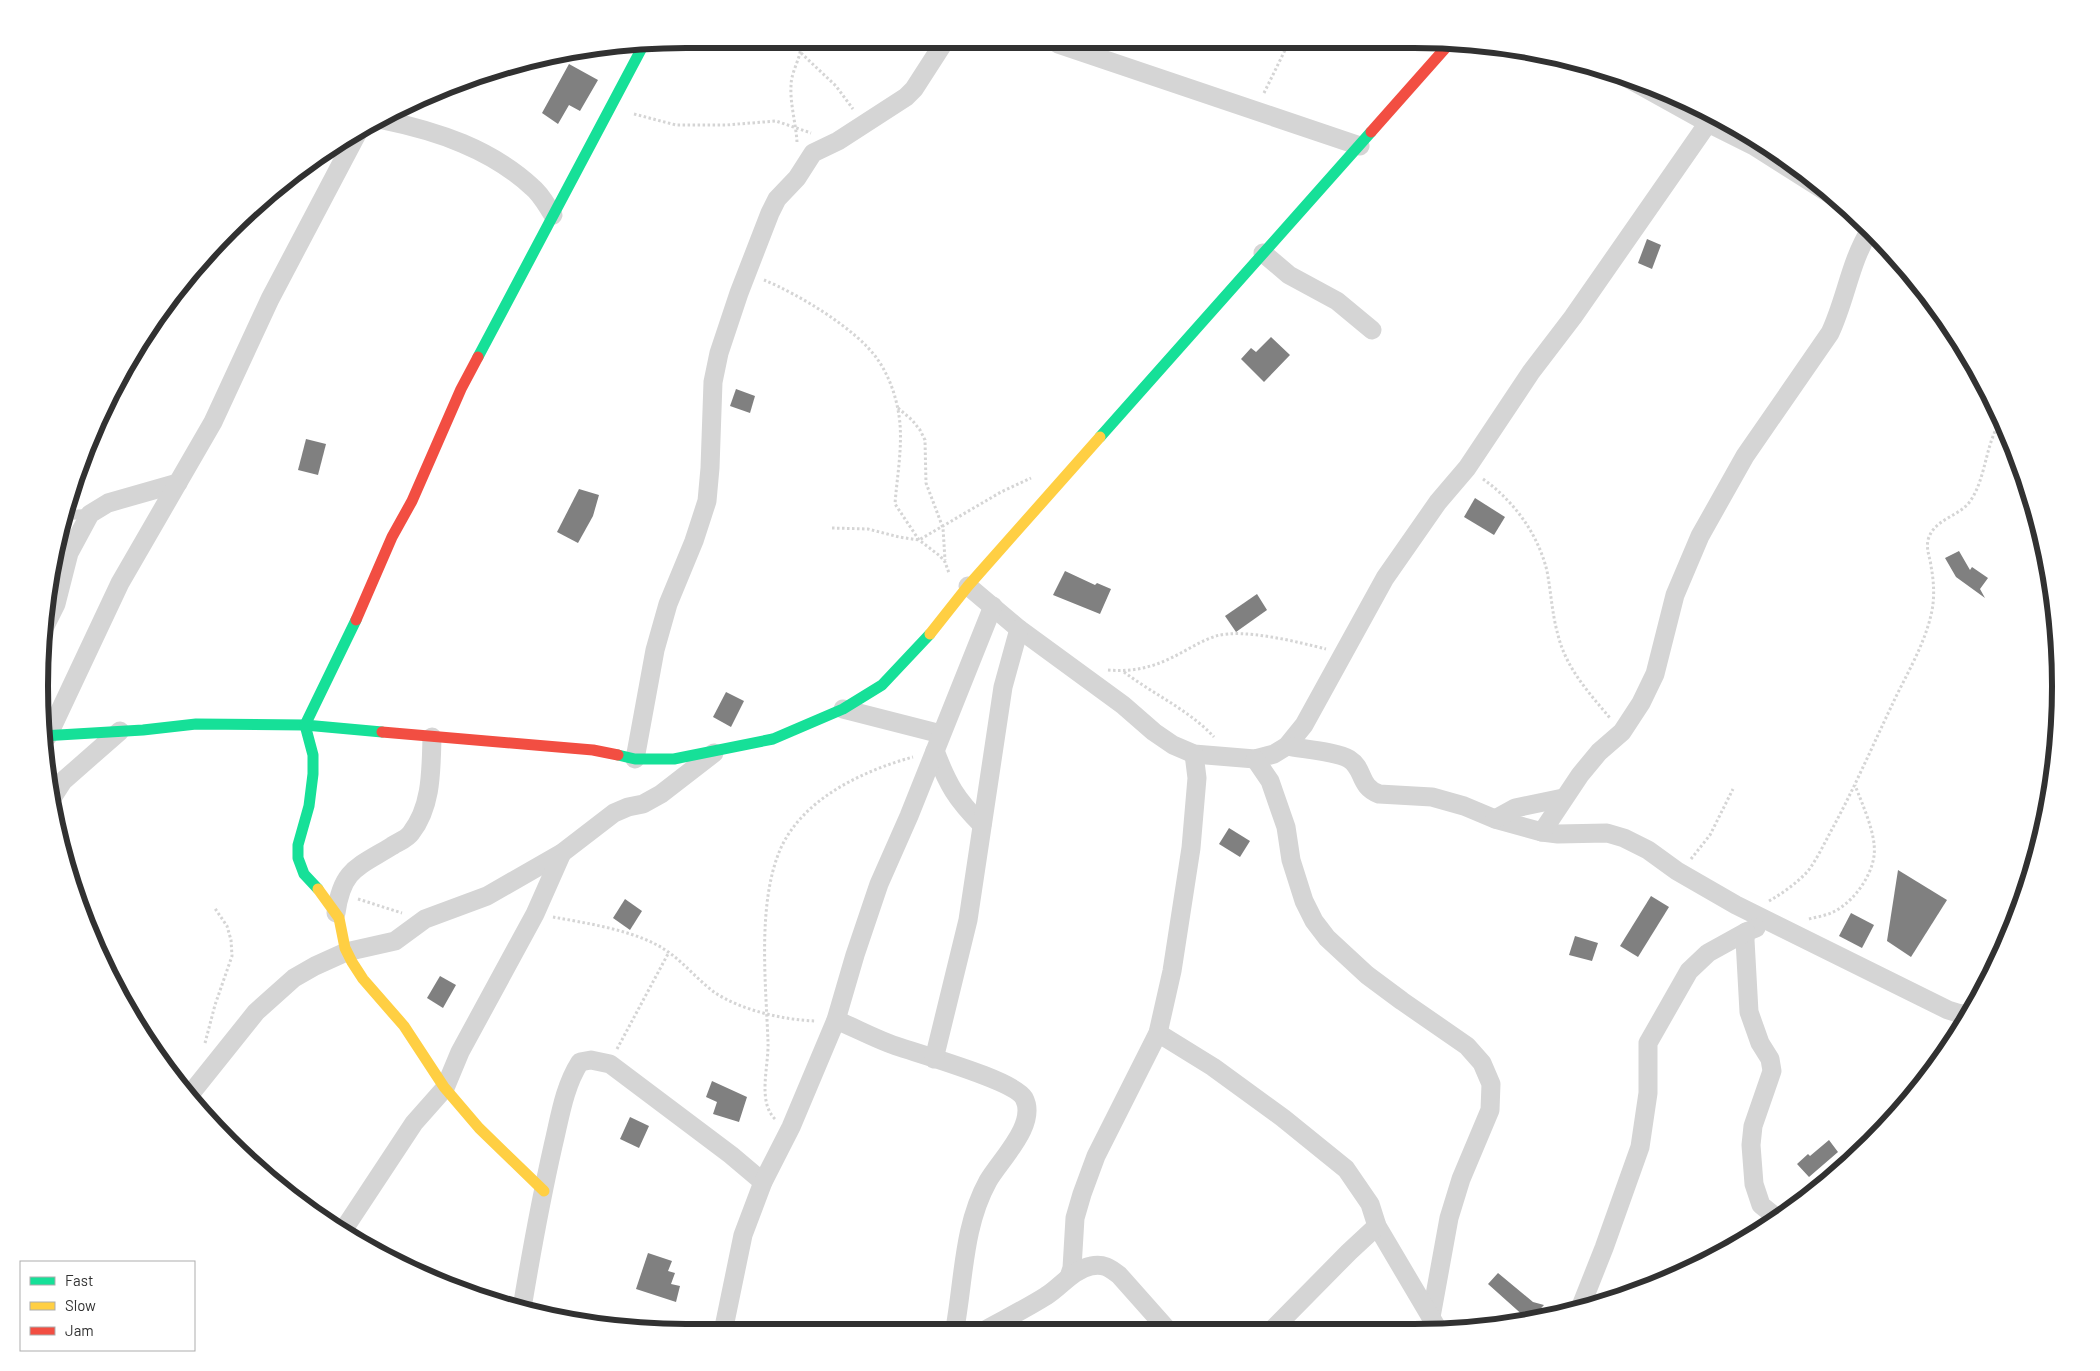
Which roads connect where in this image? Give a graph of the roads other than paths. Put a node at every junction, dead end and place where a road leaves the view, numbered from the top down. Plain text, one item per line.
1 (941, 47) edge
2 (1067, 47) edge
3 (1445, 48) edge
4 (641, 49) edge
5 (1664, 98) edge
6 (388, 121) edge
7 (1708, 123) junction
8 (353, 141) edge
9 (1360, 146) junction
10 (1765, 153) edge
11 (553, 214) junction
12 (1867, 235) edge
13 (1262, 253) junction
14 (1372, 330) dead end
15 (178, 483) junction
16 (71, 514) edge
17 (90, 514) junction
18 (59, 566) edge
19 (64, 574) junction
20 (968, 586) junction
21 (993, 606) junction
22 (52, 612) edge
23 (1019, 629) junction
24 (843, 709) junction
25 (306, 724) junction
26 (49, 728) edge
27 (120, 731) junction
28 (50, 736) edge
29 (432, 737) junction
30 (938, 742) junction
31 (1287, 746) junction
32 (715, 752) junction
33 (1194, 754) junction
34 (1255, 758) junction
35 (635, 759) junction
36 (56, 782) edge
37 (1563, 798) junction
38 (1495, 819) junction
39 (982, 825) junction
40 (1542, 832) junction
41 (562, 853) junction
42 (336, 913) junction
43 (1773, 923) junction
44 (1746, 932) junction
45 (346, 952) junction
46 (1961, 1014) edge
47 (836, 1020) junction
48 (1158, 1033) junction
49 (934, 1059) junction
50 (445, 1088) junction
51 (193, 1091) edge
52 (763, 1182) junction
53 (544, 1191) junction
54 (1772, 1214) edge
55 (346, 1226) edge
56 (1377, 1226) junction
57 (1069, 1277) junction
58 (1583, 1301) edge
59 (523, 1303) edge
60 (1434, 1323) edge
61 (1435, 1323) edge
62 (725, 1324) edge
63 (956, 1324) edge
64 (997, 1324) edge
65 (1162, 1324) edge
66 (1278, 1324) edge

1 - 35 street
2 - 9 street
3 - 9 street
4 - 11 street
5 - 7 street
6 - 11 street
7 - 10 street
7 - 31 street
8 - 15 street
9 - 13 street
11 - 25 street
12 - 37 street
13 - 14 street
13 - 20 street
15 - 17 street
15 - 26 street
16 - 17 lane
17 - 19 street
18 - 19 lane
19 - 22 street
20 - 21 street
20 - 24 street
21 - 23 street
21 - 30 street
23 - 33 street
23 - 39 street
24 - 30 street
24 - 32 street
25 - 27 street
25 - 29 street
25 - 42 street
27 - 28 street
27 - 36 street
29 - 35 street
29 - 42 street
30 - 39 street
30 - 47 street
31 - 34 street
31 - 38 street
32 - 35 street
32 - 41 street
33 - 34 street
33 - 48 street
34 - 61 street
37 - 38 street
37 - 40 street
38 - 40 street
39 - 49 street
40 - 43 street
41 - 45 street
41 - 50 street
42 - 45 street
43 - 44 street
43 - 46 street
44 - 54 street
44 - 58 street
45 - 50 street
45 - 51 street
47 - 49 street
47 - 52 street
48 - 56 street
48 - 57 street
49 - 63 street
50 - 53 street
50 - 55 street
52 - 53 street
52 - 62 street
53 - 59 street
56 - 60 street
56 - 66 street
57 - 64 street
57 - 65 street

